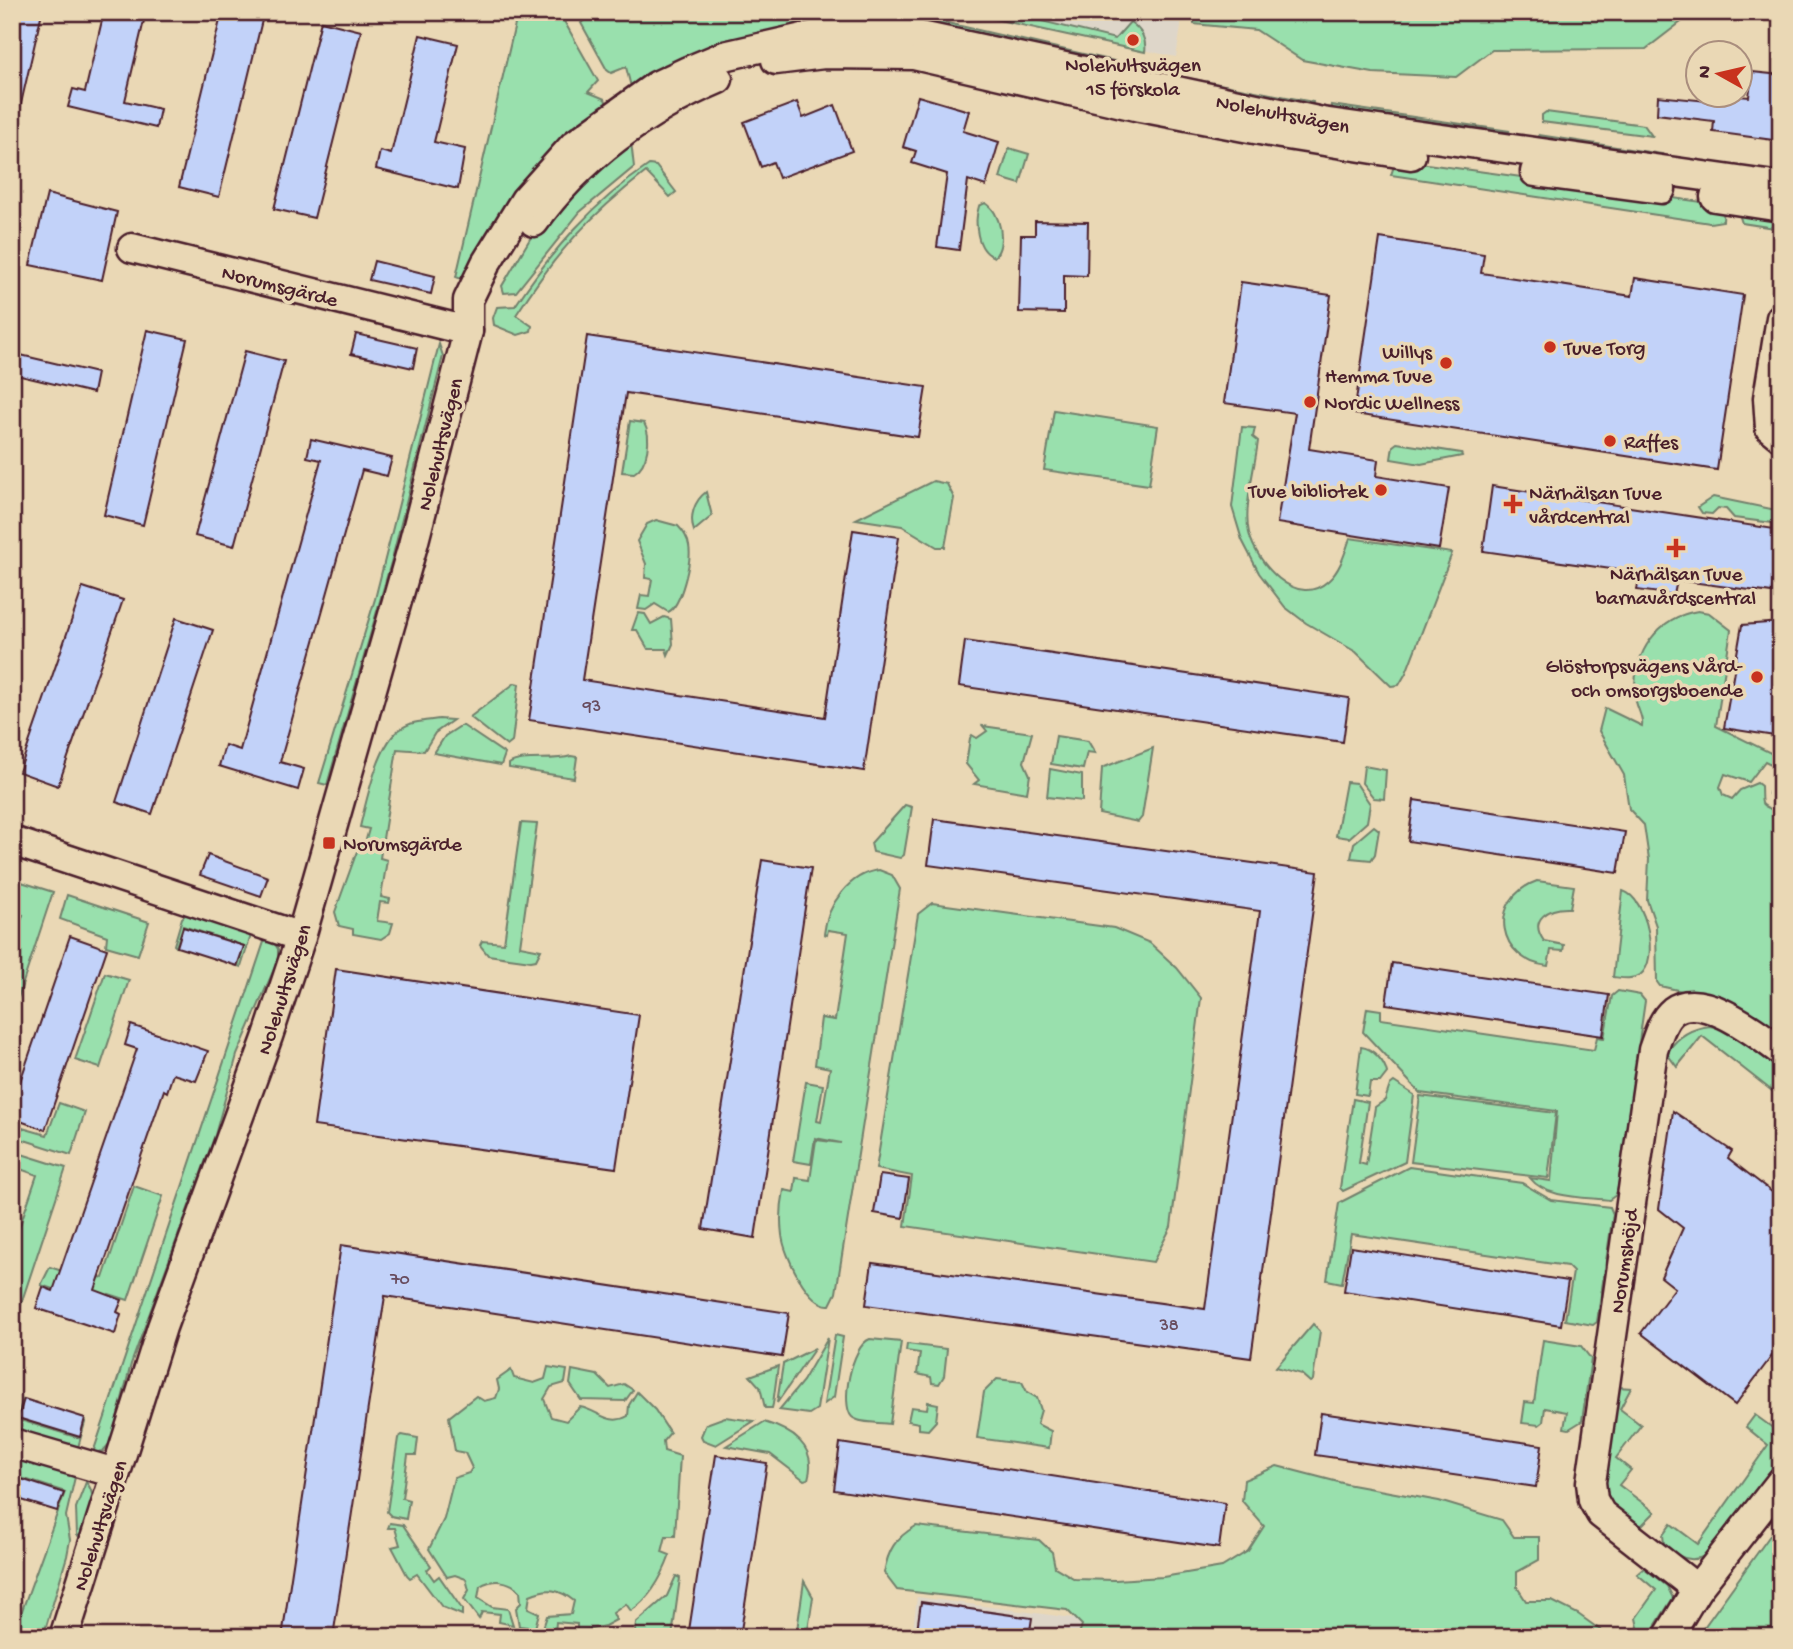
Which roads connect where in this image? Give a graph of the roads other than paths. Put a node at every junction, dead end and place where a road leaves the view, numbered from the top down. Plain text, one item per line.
1 (1781, 187) edge
2 (1781, 207) edge
3 (132, 248) dead end
4 (1781, 318) edge
5 (468, 331) junction
6 (1781, 437) edge
7 (12, 841) edge
8 (300, 937) junction
9 (1781, 1051) edge
10 (12, 1443) edge
11 (115, 1473) junction
12 (1781, 1482) edge
13 (1697, 1589) junction
14 (64, 1637) edge
15 (1668, 1637) edge

1 - 5 street, Nolehultsvägen
2 - 5 street, Nolehultsvägen
3 - 5 street, Norumsgärde
4 - 6 street
5 - 8 street, Nolehultsvägen
7 - 8 street
8 - 11 street, Nolehultsvägen
9 - 13 street, Norumshöjd
10 - 11 street
11 - 14 street, Nolehultsvägen
12 - 13 street
13 - 15 street

